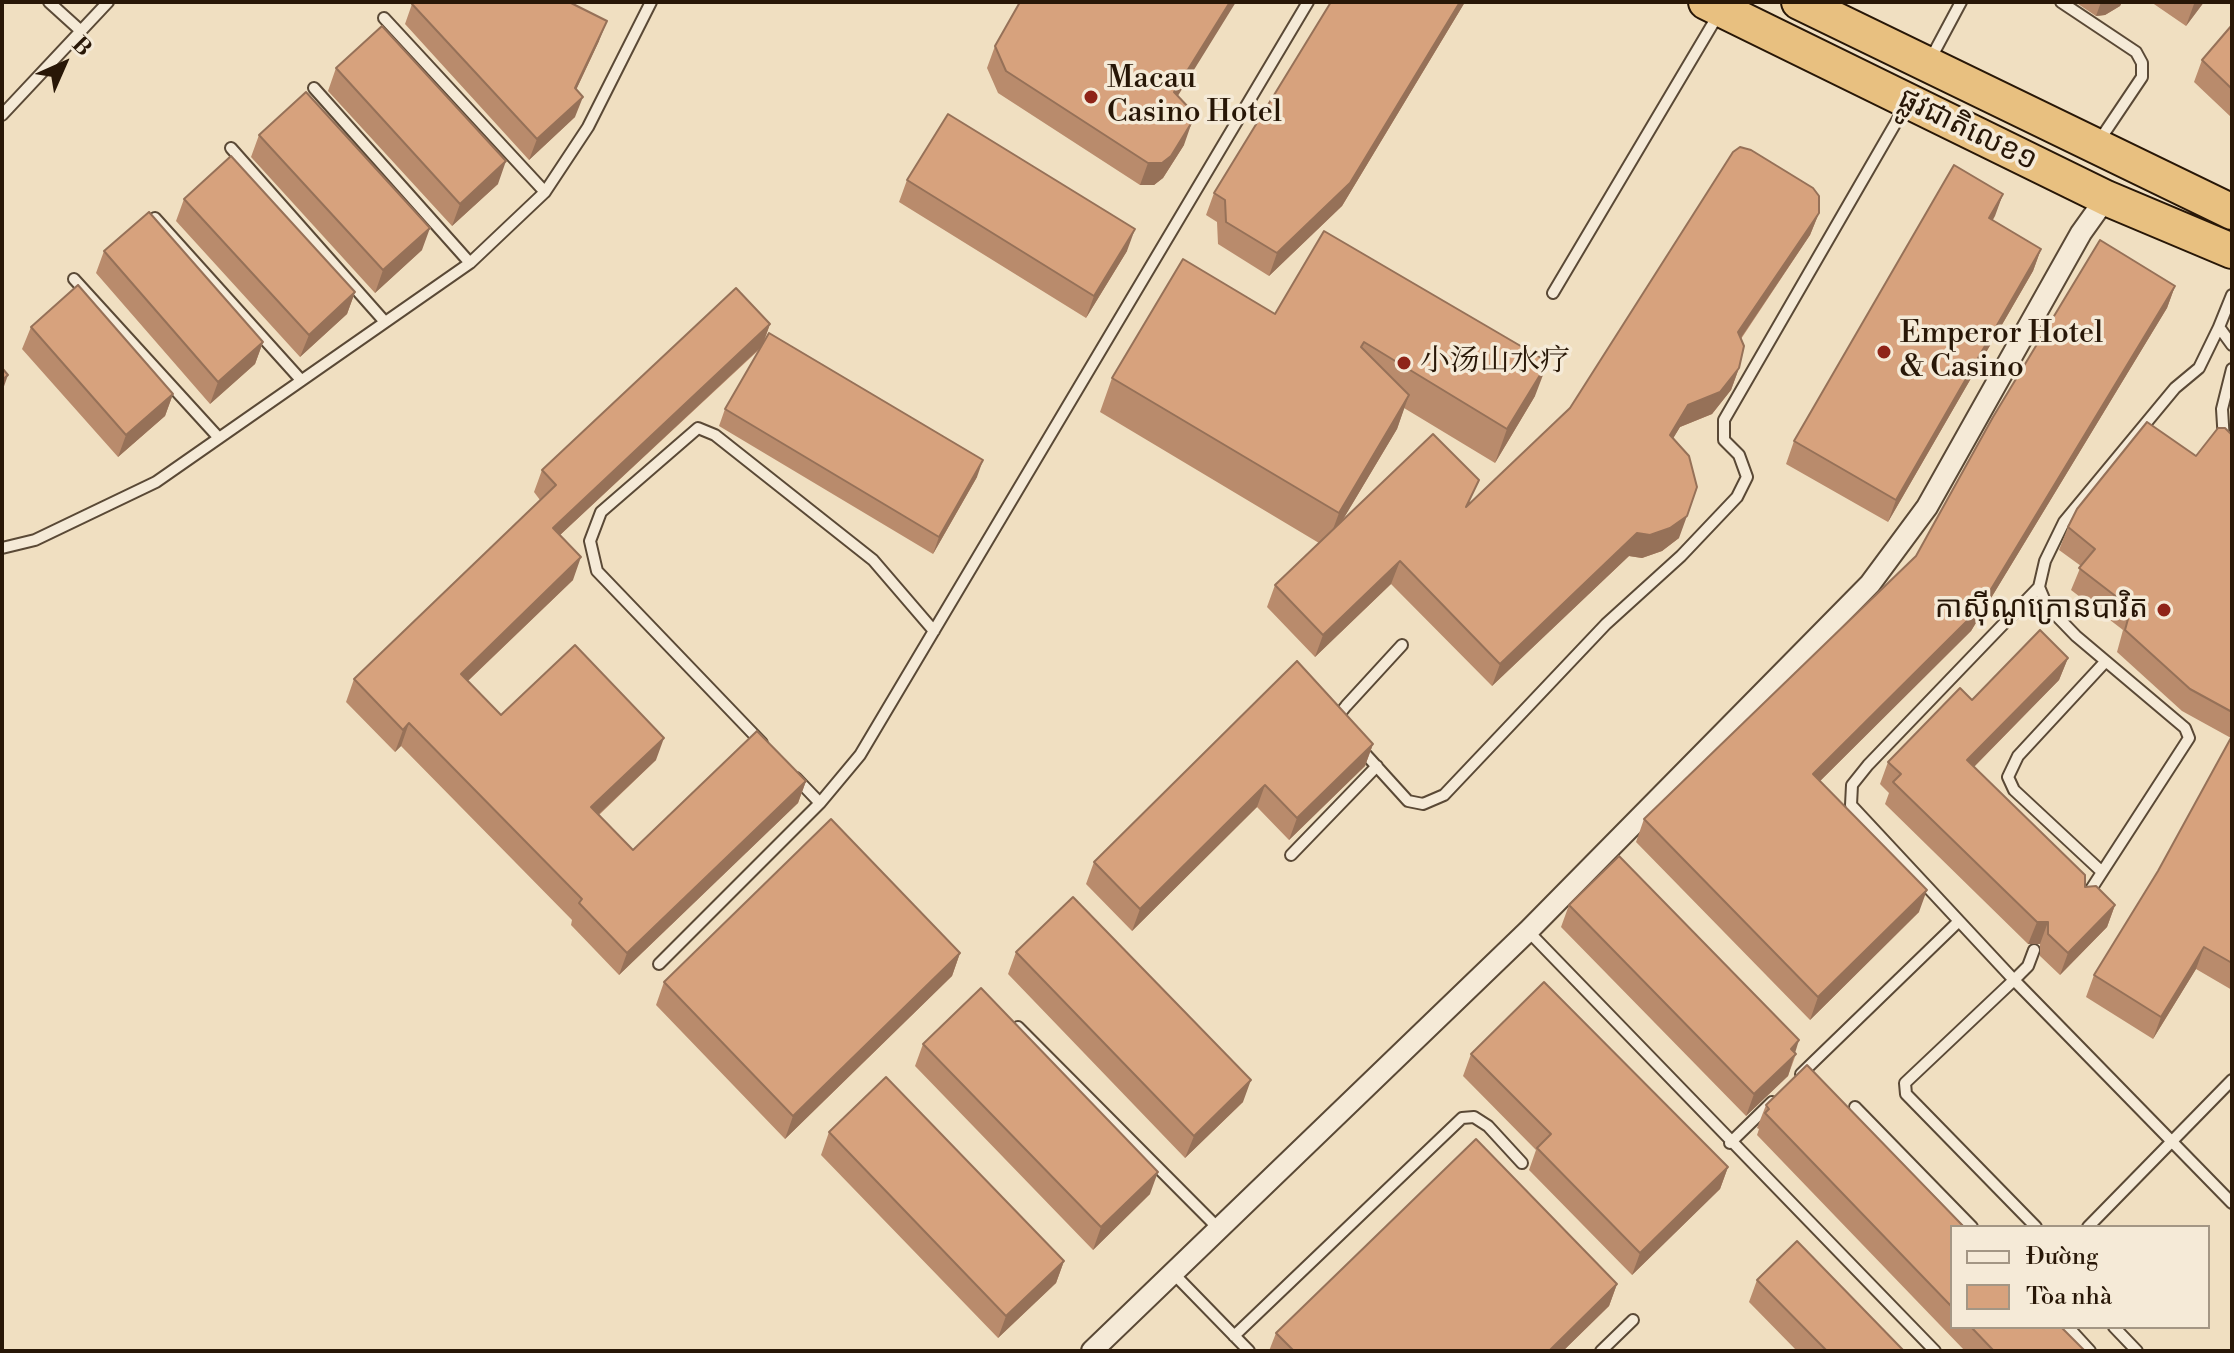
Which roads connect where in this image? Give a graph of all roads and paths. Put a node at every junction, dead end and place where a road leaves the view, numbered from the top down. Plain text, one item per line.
1 (49, 2) edge
2 (108, 2) edge
3 (651, 2) edge
4 (1308, 2) edge
5 (1799, 2) edge
6 (1961, 2) edge
7 (2061, 2) edge
8 (1713, 6) edge
9 (384, 18) dead end
10 (81, 31) junction
11 (1927, 66) junction
12 (314, 88) dead end
13 (1907, 104) junction
14 (2, 115) edge
15 (2096, 146) junction
16 (231, 148) dead end
17 (545, 192) junction
18 (2106, 198) junction
19 (2231, 209) edge
20 (155, 218) edge
21 (2232, 251) edge
22 (470, 263) junction
23 (74, 279) dead end
24 (1553, 293) dead end
25 (2232, 296) edge
26 (385, 322) junction
27 (2219, 327) junction
28 (2232, 345) edge
29 (2232, 369) edge
30 (301, 380) junction
31 (219, 438) junction
32 (2225, 450) edge
33 (2, 548) edge
34 (2039, 587) junction
35 (934, 631) junction
36 (1402, 645) dead end
37 (2105, 662) junction
38 (1342, 729) edge
39 (1351, 738) edge
40 (767, 748) edge
41 (1377, 766) junction
42 (788, 770) edge
43 (820, 803) junction
44 (1291, 855) dead end
45 (2101, 871) junction
46 (2082, 903) edge
47 (1958, 922) junction
48 (1528, 931) junction
49 (2034, 950) dead end
50 (659, 964) dead end
51 (2014, 980) junction
52 (1010, 1019) edge
53 (2232, 1080) edge
54 (1787, 1087) edge
55 (1776, 1099) edge
56 (1855, 1107) dead end
57 (1730, 1143) junction
58 (2173, 1144) junction
59 (1522, 1163) dead end
60 (2232, 1203) edge
61 (1970, 1225) edge
62 (2034, 1225) edge
63 (2090, 1225) edge
64 (1220, 1230) junction
65 (1174, 1274) junction
66 (1633, 1320) dead end
67 (2070, 1329) edge
68 (2116, 1329) edge
69 (1234, 1336) junction
70 (1247, 1350) edge
71 (1092, 1351) edge
72 (1601, 1351) edge
73 (1935, 1351) edge
74 (2090, 1351) edge
75 (2137, 1351) edge

1 - 10 lane
2 - 10 lane
3 - 17 lane
4 - 35 lane
5 - 11 highway, ផ្លូវជាតិលេខ១
6 - 11 lane
7 - 15 lane
8 - 13 highway, ផ្លូវជាតិលេខ១
8 - 24 lane
9 - 17 lane
10 - 14 lane
11 - 15 highway, ផ្លូវជាតិលេខ១
12 - 22 lane
13 - 18 highway, ផ្លូវជាតិលេខ១
13 - 41 lane
15 - 19 highway, ផ្លូវជាតិលេខ១
16 - 26 lane
17 - 22 lane
18 - 21 highway, ផ្លូវជាតិលេខ១
18 - 48 street
20 - 30 lane
22 - 26 lane
23 - 31 lane
25 - 27 lane
26 - 30 lane
27 - 28 lane
27 - 34 lane
29 - 32 lane
30 - 31 lane
31 - 33 lane
34 - 37 lane
34 - 47 lane
35 - 40 lane
35 - 43 lane
36 - 38 lane
37 - 45 lane
37 - 45 lane
39 - 41 lane
41 - 44 lane
42 - 43 lane
43 - 50 lane
45 - 46 lane
47 - 51 lane
47 - 54 lane
48 - 57 lane
48 - 64 street
49 - 51 lane
51 - 58 lane
51 - 62 lane
52 - 64 lane
53 - 58 lane
55 - 57 lane
56 - 61 lane
57 - 73 lane
58 - 60 lane
58 - 63 lane
59 - 69 lane
64 - 65 street
65 - 69 lane
65 - 71 street
66 - 72 lane
67 - 74 lane
68 - 75 lane
69 - 70 lane

